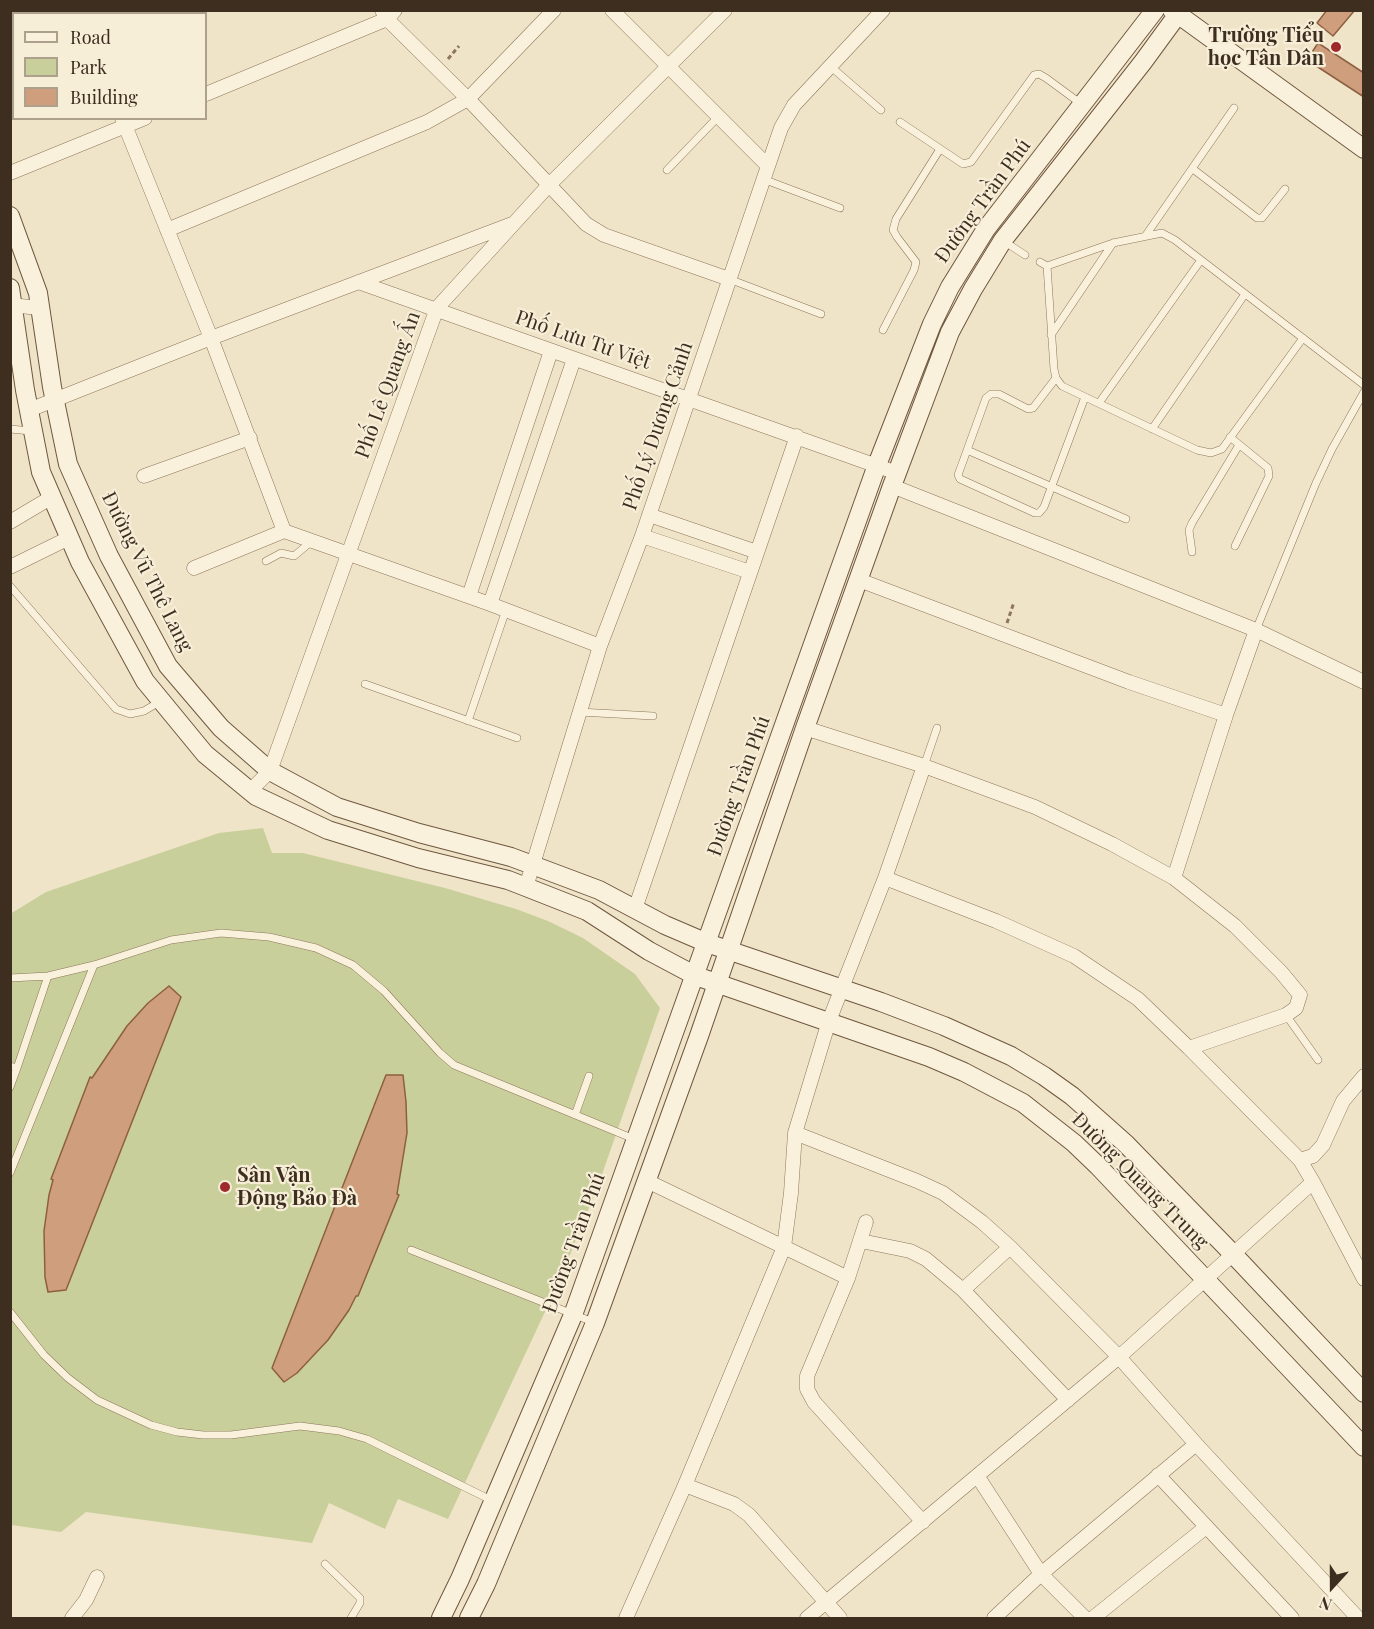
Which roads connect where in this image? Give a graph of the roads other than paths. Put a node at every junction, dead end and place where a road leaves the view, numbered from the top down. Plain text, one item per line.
1 (554, 10) edge
2 (612, 10) edge
3 (725, 10) edge
4 (883, 10) edge
5 (1155, 10) edge
6 (1177, 12) edge
7 (388, 13) edge
8 (830, 66) junction
9 (669, 68) junction
10 (207, 94) edge
11 (468, 99) junction
12 (1083, 104) junction
13 (1234, 108) dead end
14 (881, 110) dead end
15 (718, 117) junction
16 (900, 122) dead end
17 (124, 123) edge
18 (940, 149) junction
19 (1364, 149) edge
20 (667, 170) dead end
21 (1193, 170) junction
22 (765, 172) junction
23 (10, 173) edge
24 (548, 186) junction
25 (1285, 189) dead end
26 (840, 208) dead end
27 (10, 216) edge
28 (514, 224) junction
29 (986, 228) junction
30 (167, 230) junction
31 (1146, 235) junction
32 (1002, 240) junction
33 (1113, 243) junction
34 (1025, 255) dead end
35 (1201, 260) junction
36 (1040, 262) dead end
37 (1047, 266) junction
38 (729, 279) junction
39 (358, 282) junction
40 (1245, 294) junction
41 (11, 300) edge
42 (40, 308) junction
43 (437, 308) junction
44 (821, 314) dead end
45 (883, 330) dead end
46 (1051, 335) junction
47 (211, 338) junction
48 (1303, 338) junction
49 (551, 351) junction
50 (574, 359) junction
51 (1056, 378) junction
52 (1364, 385) edge
53 (1364, 392) edge
54 (1085, 397) junction
55 (688, 398) junction
56 (55, 399) junction
57 (1099, 403) junction
58 (29, 410) junction
59 (10, 429) edge
60 (1152, 429) junction
61 (33, 431) junction
62 (797, 436) junction
63 (1230, 437) junction
64 (250, 438) junction
65 (1239, 445) junction
66 (967, 450) junction
67 (877, 465) junction
68 (144, 476) dead end
69 (894, 479) junction
70 (1051, 487) junction
71 (52, 496) junction
72 (649, 515) junction
73 (1126, 519) dead end
74 (10, 522) edge
75 (284, 531) junction
76 (642, 536) junction
77 (69, 537) junction
78 (312, 541) junction
79 (1235, 546) dead end
80 (757, 552) junction
81 (1192, 552) dead end
82 (349, 554) junction
83 (266, 561) dead end
84 (10, 567) edge
85 (194, 568) dead end
86 (750, 572) junction
87 (859, 580) junction
88 (10, 586) edge
89 (469, 596) junction
90 (490, 604) junction
91 (506, 610) junction
92 (1256, 630) junction
93 (600, 646) junction
94 (1364, 682) edge
95 (365, 684) dead end
96 (161, 701) junction
97 (579, 711) junction
98 (1226, 715) junction
99 (653, 716) dead end
100 (468, 721) junction
101 (805, 728) junction
102 (937, 728) dead end
103 (517, 738) dead end
104 (924, 766) junction
105 (270, 771) junction
106 (250, 791) junction
107 (533, 865) junction
108 (885, 878) junction
109 (1174, 878) junction
110 (526, 886) junction
111 (635, 909) junction
112 (707, 943) junction
113 (729, 951) junction
114 (94, 965) junction
115 (48, 975) junction
116 (696, 976) junction
117 (10, 978) edge
118 (718, 984) junction
119 (841, 988) junction
120 (1286, 1015) junction
121 (829, 1022) junction
122 (1189, 1048) junction
123 (1318, 1060) dead end
124 (14, 1067) edge
125 (589, 1076) dead end
126 (1364, 1076) edge
127 (10, 1086) edge
128 (574, 1115) junction
129 (795, 1133) junction
130 (636, 1140) junction
131 (1300, 1160) junction
132 (10, 1173) edge
133 (647, 1181) junction
134 (1313, 1182) junction
135 (866, 1222) dead end
136 (861, 1240) junction
137 (784, 1247) junction
138 (1010, 1247) junction
139 (411, 1250) dead end
140 (1233, 1253) junction
141 (1363, 1276) edge
142 (848, 1278) junction
143 (1205, 1278) junction
144 (963, 1290) junction
145 (10, 1312) edge
146 (573, 1315) junction
147 (595, 1323) junction
148 (1119, 1357) junction
149 (1364, 1393) edge
150 (1068, 1400) junction
151 (1196, 1444) junction
152 (1364, 1447) edge
153 (1158, 1475) junction
154 (978, 1477) junction
155 (685, 1485) junction
156 (494, 1502) junction
157 (923, 1522) junction
158 (1206, 1527) junction
159 (325, 1564) dead end
160 (1041, 1574) junction
161 (97, 1577) dead end
162 (826, 1602) junction
163 (72, 1618) edge
164 (351, 1618) edge
165 (441, 1618) edge
166 (469, 1618) edge
167 (626, 1618) edge
168 (807, 1618) edge
169 (840, 1618) edge
170 (994, 1618) edge
171 (1085, 1618) edge
172 (1093, 1618) edge
173 (1292, 1618) edge
174 (1359, 1618) edge

1 - 11 street
2 - 9 street
3 - 9 street, Phố Lê Quang Ấn
4 - 8 street, Phố Lý Dương Cảnh
5 - 12 main road, Đường Trần Phú
6 - 19 main road
6 - 32 main road, Đường Trần Phú
7 - 10 street
7 - 11 street
8 - 14 lane
8 - 22 street, Phố Lý Dương Cảnh
9 - 15 street
9 - 24 street, Phố Lê Quang Ấn
11 - 24 street
11 - 30 street
12 - 18 lane
12 - 29 main road, Đường Trần Phú
13 - 21 lane
15 - 20 lane
15 - 22 street
16 - 18 lane
17 - 23 street
17 - 30 street
18 - 45 lane
21 - 25 lane
21 - 31 lane
22 - 26 lane
22 - 38 street, Phố Lý Dương Cảnh
24 - 28 street, Phố Lê Quang Ấn
24 - 38 street
27 - 42 main road, Đường Vũ Thê Lang
28 - 39 street
28 - 43 street, Phố Lê Quang Ấn
29 - 32 lane
29 - 67 main road, Đường Trần Phú
30 - 47 street
31 - 33 lane
31 - 35 lane
32 - 34 lane
32 - 69 main road, Đường Trần Phú
33 - 37 lane
33 - 46 lane
35 - 40 lane
35 - 57 lane
36 - 37 lane
37 - 46 lane
38 - 44 lane
38 - 55 street, Phố Lý Dương Cảnh
39 - 43 street, Phố Lưu Tư Việt
39 - 47 street
40 - 48 lane
40 - 60 lane
41 - 42 street
41 - 58 main road
42 - 56 main road, Đường Vũ Thê Lang
43 - 49 street, Phố Lưu Tư Việt
43 - 82 street, Phố Lê Quang Ấn
46 - 51 lane
47 - 56 street
47 - 64 street
48 - 52 lane
48 - 63 lane
49 - 50 street, Phố Lưu Tư Việt
49 - 89 street
50 - 55 street, Phố Lưu Tư Việt
50 - 90 street
51 - 54 lane
51 - 66 lane
53 - 92 lane
54 - 57 lane
54 - 70 lane
55 - 62 street, Phố Lưu Tư Việt
55 - 72 street, Phố Lý Dương Cảnh
56 - 58 street
56 - 105 main road, Đường Vũ Thê Lang
57 - 60 lane
58 - 61 main road
59 - 61 lane
60 - 63 lane
61 - 71 main road
62 - 67 street, Phố Lưu Tư Việt
62 - 80 street
63 - 65 lane
64 - 68 street
64 - 75 street
65 - 79 lane
65 - 81 lane
66 - 70 lane
66 - 70 lane
67 - 69 street, Phố Lưu Tư Việt
67 - 112 main road, Đường Trần Phú
69 - 87 main road, Đường Trần Phú
69 - 92 street, Phố Lưu Tư Việt
70 - 73 lane
71 - 74 street
71 - 77 main road
72 - 76 street, Phố Lý Dương Cảnh
72 - 80 street
75 - 78 street
75 - 85 street
76 - 86 street
76 - 93 street, Phố Lý Dương Cảnh
77 - 84 street
77 - 96 main road
78 - 82 street
78 - 83 lane
80 - 86 street
82 - 89 street
82 - 105 street, Phố Lê Quang Ấn
86 - 111 street
87 - 98 street
87 - 101 main road, Đường Trần Phú
88 - 96 lane
89 - 90 street
90 - 91 street
91 - 93 street
91 - 100 lane
92 - 94 street, Phố Lưu Tư Việt
92 - 98 street
93 - 97 street, Phố Lý Dương Cảnh
95 - 100 lane
96 - 106 main road
97 - 99 lane
97 - 107 street, Phố Lý Dương Cảnh
98 - 109 street
100 - 103 lane
101 - 104 street
101 - 113 main road, Đường Trần Phú
102 - 104 lane
104 - 108 street
104 - 109 street
105 - 106 street, Phố Lê Quang Ấn
105 - 107 main road, Đường Vũ Thê Lang
106 - 110 main road
107 - 110 street, Phố Lý Dương Cảnh
107 - 111 main road, Đường Vũ Thê Lang
108 - 119 street
108 - 122 street
109 - 120 street
110 - 116 main road
111 - 112 main road, Đường Vũ Thê Lang
112 - 113 main road, Đường Quang Trung
112 - 116 main road, Đường Trần Phú
113 - 118 main road, Đường Trần Phú
113 - 119 main road, Đường Quang Trung
114 - 115 lane
114 - 128 lane
114 - 132 lane
115 - 117 lane
115 - 124 lane
116 - 118 main road, Đường Quang Trung
116 - 130 main road, Đường Trần Phú
118 - 121 main road, Đường Quang Trung
118 - 133 main road, Đường Trần Phú
119 - 121 street
119 - 140 main road, Đường Quang Trung
120 - 122 street
120 - 123 lane
121 - 129 street
121 - 143 main road, Đường Quang Trung
122 - 131 street
124 - 127 lane
125 - 128 lane
126 - 131 street
128 - 130 lane
129 - 137 street
129 - 138 street
130 - 146 main road, Đường Trần Phú
131 - 134 street
133 - 137 street
133 - 147 main road, Đường Trần Phú
134 - 140 street
134 - 141 street
135 - 136 street
136 - 142 street
136 - 144 street
137 - 142 street
137 - 155 street
138 - 144 street
138 - 148 street
139 - 146 lane
140 - 143 street
140 - 149 main road, Đường Quang Trung
142 - 157 street
143 - 148 street
143 - 152 main road, Đường Quang Trung
144 - 150 street
145 - 156 lane
146 - 147 lane
146 - 156 main road, Đường Trần Phú
147 - 166 main road, Đường Trần Phú
148 - 150 street
148 - 151 street
150 - 154 street
151 - 153 street
151 - 174 street
153 - 158 street
153 - 160 street
154 - 157 street
154 - 160 street
155 - 162 street
155 - 167 street
156 - 165 main road, Đường Trần Phú
157 - 162 street
158 - 172 street
158 - 173 street
159 - 164 lane
160 - 170 street
160 - 171 street
161 - 163 street
162 - 168 street
162 - 169 street

